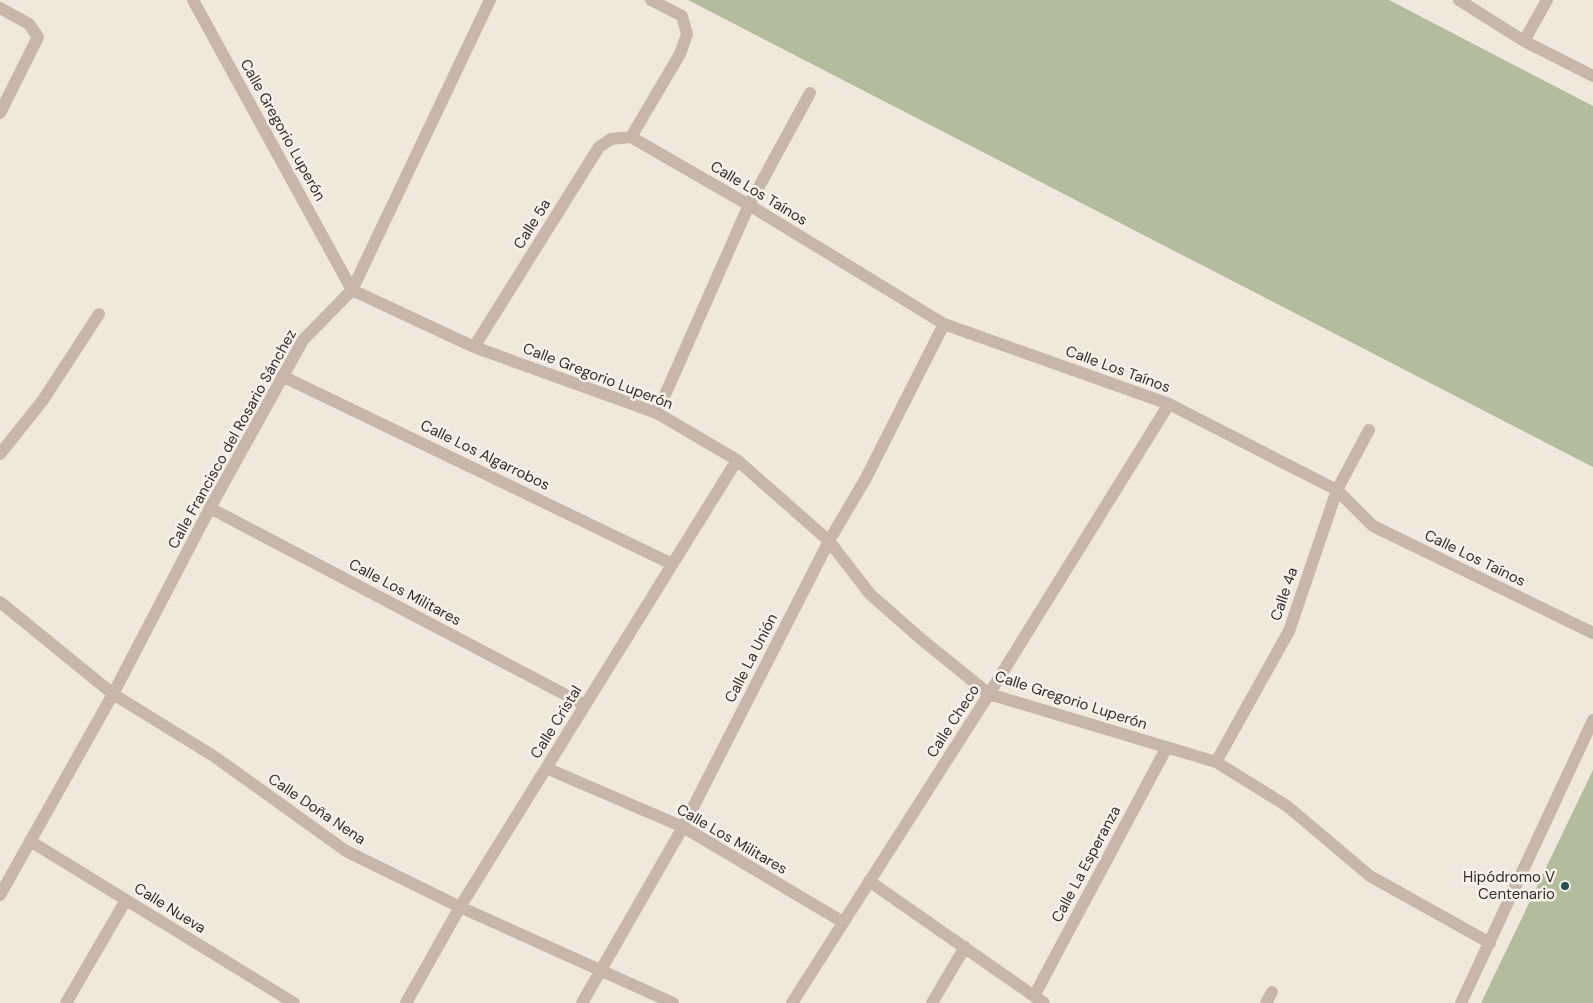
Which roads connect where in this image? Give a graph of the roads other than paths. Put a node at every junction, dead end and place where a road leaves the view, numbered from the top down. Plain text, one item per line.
1 (193, 0) edge
2 (490, 0) edge
3 (651, 0) edge
4 (1459, 0) edge
5 (1547, 0) edge
6 (0, 8) edge
7 (1524, 41) junction
8 (1593, 76) edge
9 (810, 93) dead end
10 (0, 113) edge
11 (631, 137) junction
12 (749, 205) junction
13 (352, 290) junction
14 (99, 314) dead end
15 (944, 324) junction
16 (474, 347) junction
17 (282, 376) junction
18 (1169, 404) junction
19 (657, 413) junction
20 (1369, 430) dead end
21 (0, 454) edge
22 (737, 460) junction
23 (1337, 490) junction
24 (210, 508) junction
25 (829, 541) junction
26 (672, 564) junction
27 (0, 602) edge
28 (1593, 633) edge
29 (113, 694) junction
30 (990, 694) junction
31 (585, 705) junction
32 (1593, 720) edge
33 (1167, 747) junction
34 (1216, 762) junction
35 (546, 768) junction
36 (683, 826) junction
37 (30, 841) junction
38 (869, 881) junction
39 (0, 895) edge
40 (126, 900) junction
41 (460, 907) junction
42 (843, 922) junction
43 (1490, 943) junction
44 (965, 947) junction
45 (601, 970) junction
46 (1039, 1000) edge
47 (66, 1003) edge
48 (294, 1003) edge
49 (406, 1003) edge
50 (582, 1003) edge
51 (673, 1003) edge
52 (792, 1003) edge
53 (932, 1003) edge
54 (1461, 1003) edge

1 - 13 street, Calle Gregorio Luperón
2 - 13 street, Calle Francisco del Rosario Sánchez
3 - 11 street
4 - 7 street
5 - 7 street
6 - 10 street
7 - 8 street
9 - 12 street
11 - 12 street, Calle Los Taínos
11 - 16 street, Calle 5a
12 - 15 street, Calle Los Taínos
12 - 19 street
13 - 16 street, Calle Gregorio Luperón
13 - 17 street, Calle Francisco del Rosario Sánchez
14 - 21 street
15 - 18 street, Calle Los Taínos
15 - 25 street, Calle La Unión
16 - 19 street, Calle Gregorio Luperón
17 - 24 street, Calle Francisco del Rosario Sánchez
17 - 26 street, Calle Los Algarrobos
18 - 23 street, Calle Los Taínos
18 - 30 street, Calle Checo
19 - 22 street, Calle Gregorio Luperón
20 - 23 street, Calle 4a
22 - 25 street, Calle Gregorio Luperón
22 - 26 street, Calle Cristal
23 - 28 street, Calle Los Taínos
23 - 34 street, Calle 4a
24 - 29 street, Calle Francisco del Rosario Sánchez
24 - 31 street, Calle Los Militares
25 - 30 street, Calle Gregorio Luperón
25 - 36 street, Calle La Unión
26 - 31 street, Calle Cristal
27 - 29 street, Calle Doña Nena
29 - 37 street, Calle Francisco del Rosario Sánchez
29 - 41 street, Calle Doña Nena
30 - 33 street, Calle Gregorio Luperón
30 - 38 street, Calle Checo
31 - 35 street, Calle Cristal
32 - 43 street
33 - 34 street, Calle Gregorio Luperón
33 - 46 street, Calle La Esperanza
34 - 43 street, Calle Gregorio Luperón
35 - 36 street, Calle Los Militares
35 - 41 street, Calle Cristal
36 - 42 street, Calle Los Militares
36 - 45 street, Calle La Unión
37 - 39 street, Calle Francisco del Rosario Sánchez
37 - 40 street, Calle Nueva
38 - 42 street, Calle Checo
38 - 44 street
40 - 47 street
40 - 48 street, Calle Nueva
41 - 45 street, Calle Doña Nena
41 - 49 street, Calle Cristal
42 - 52 street, Calle Checo
43 - 54 street
44 - 46 street
44 - 53 street
45 - 50 street, Calle La Unión
45 - 51 street, Calle Doña Nena

